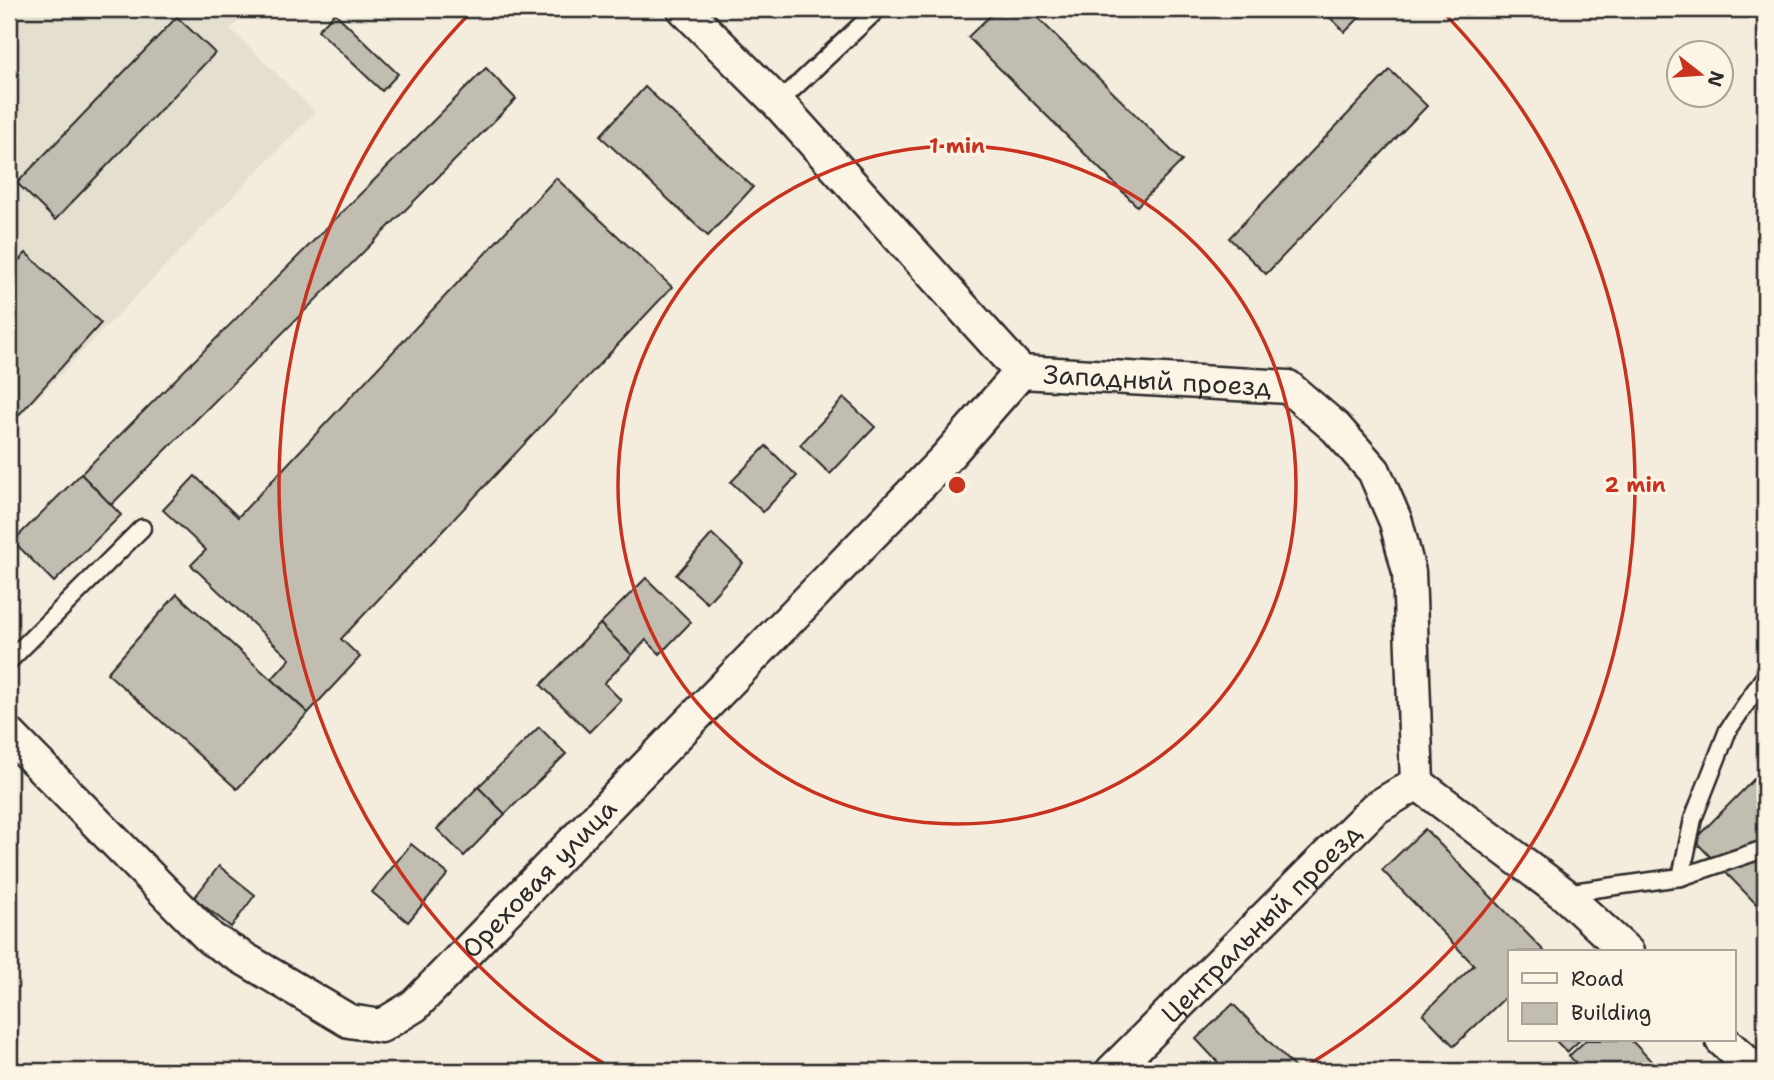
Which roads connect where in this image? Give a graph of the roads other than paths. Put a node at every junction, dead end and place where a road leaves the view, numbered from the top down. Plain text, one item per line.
1 (684, 9) edge
2 (877, 9) edge
3 (778, 103) junction
4 (1021, 372) junction
5 (142, 528) dead end
6 (9, 662) edge
7 (1765, 676) edge
8 (9, 734) edge
9 (1417, 783) junction
10 (1758, 851) dead end
11 (1681, 877) junction
12 (1564, 894) junction
13 (1625, 950) edge
14 (1724, 1042) edge
15 (1112, 1071) edge
16 (1756, 1071) edge

1 - 3 street, Западный проезд
2 - 3 lane
3 - 4 street, Западный проезд
4 - 8 street, Ореховая улица
4 - 9 street, Западный проезд
5 - 6 lane
7 - 11 lane
9 - 12 street
9 - 15 street, Центральный проезд
10 - 11 lane
11 - 12 lane
12 - 13 street
14 - 16 street

